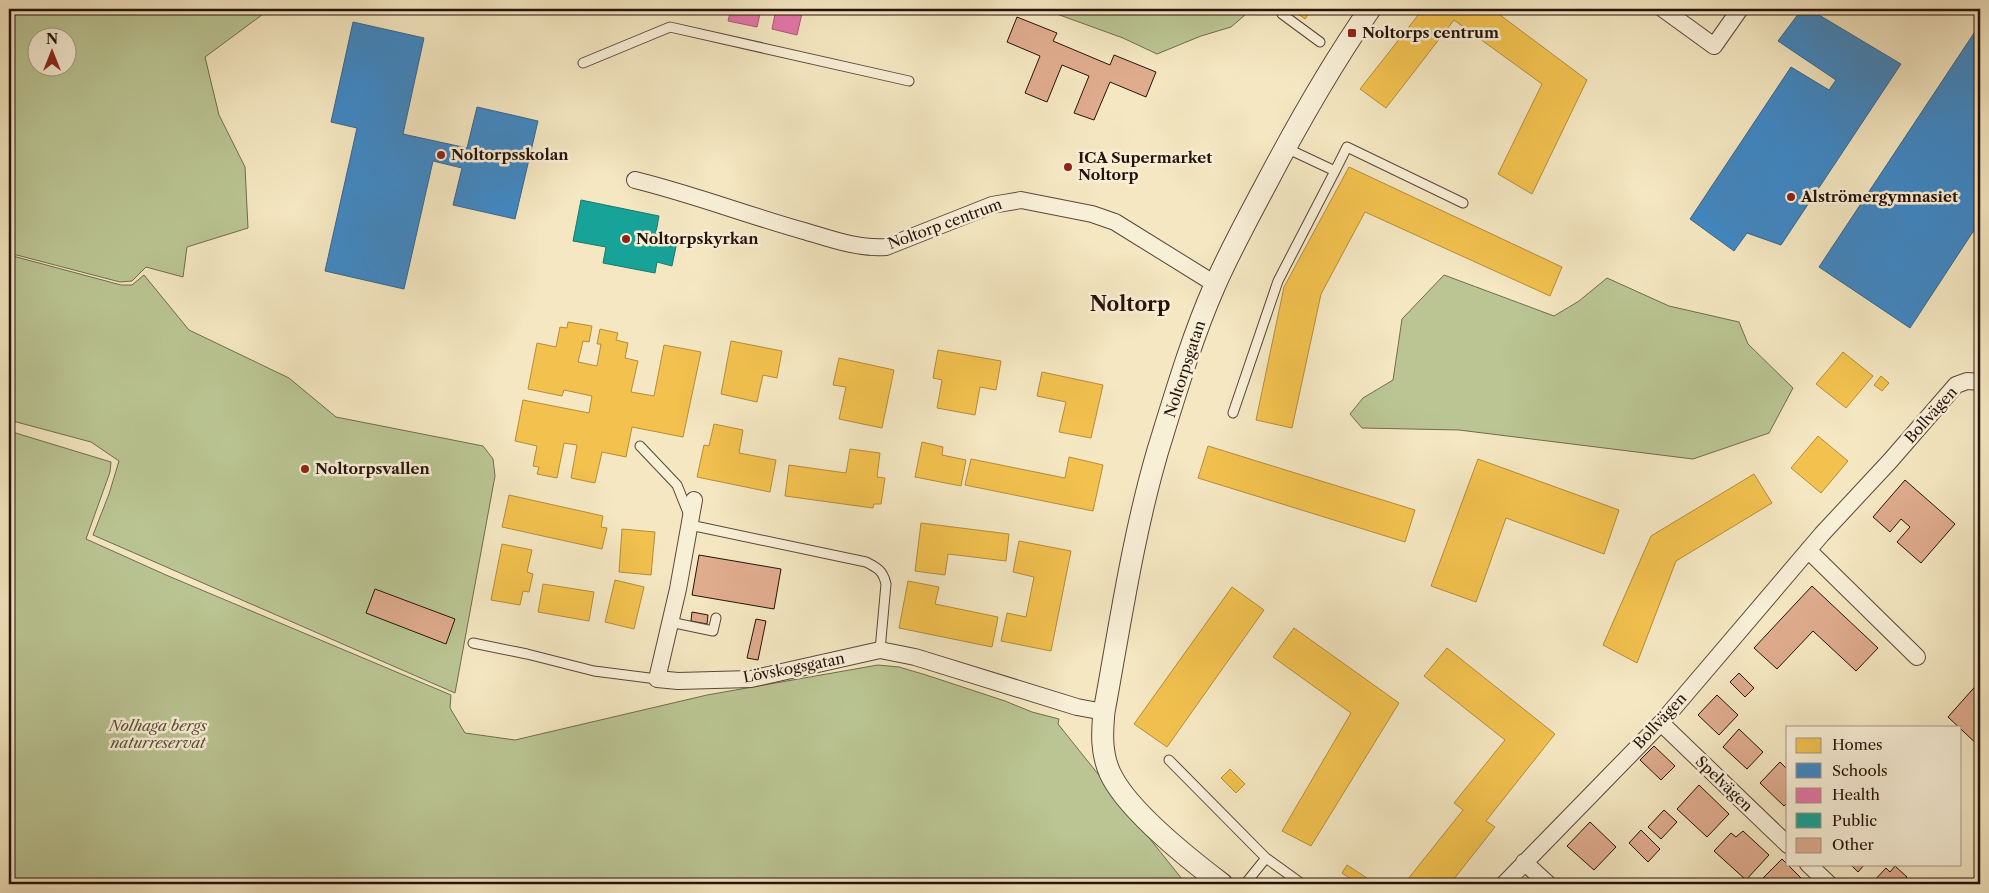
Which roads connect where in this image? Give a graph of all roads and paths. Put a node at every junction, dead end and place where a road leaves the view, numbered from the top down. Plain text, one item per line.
1 (1370, 9) edge
2 (1663, 9) edge
3 (1740, 9) edge
4 (1282, 14) dead end
5 (1320, 42) dead end
6 (583, 63) dead end
7 (909, 81) dead end
8 (1285, 148) junction
9 (1335, 171) junction
10 (635, 180) dead end
11 (1463, 203) dead end
12 (1215, 284) junction
13 (1980, 381) edge
14 (1233, 413) dead end
15 (640, 446) dead end
16 (694, 500) dead end
17 (690, 523) junction
18 (1808, 550) junction
19 (716, 618) dead end
20 (670, 622) junction
21 (473, 643) dead end
22 (880, 650) junction
23 (1918, 657) dead end
24 (657, 678) junction
25 (1104, 712) junction
26 (1661, 723) junction
27 (1169, 760) dead end
28 (1786, 843) edge
29 (1266, 858) junction
30 (1524, 862) junction
31 (1810, 866) edge
32 (1222, 884) edge
33 (1245, 884) edge
34 (1302, 884) edge
35 (1504, 884) edge
36 (1548, 884) edge
37 (1829, 884) edge

1 - 8 street, Noltorpsgatan
2 - 3 street
4 - 5 lane
6 - 7 lane
8 - 9 lane
8 - 12 street, Noltorpsgatan
9 - 11 lane
9 - 14 lane
10 - 12 street, Noltorp centrum
12 - 25 street, Noltorpsgatan
13 - 18 street, Bollvägen
15 - 17 lane
16 - 17 street
17 - 20 street
17 - 22 lane
18 - 23 street
18 - 26 street, Bollvägen
19 - 20 lane
20 - 24 street
21 - 24 lane
22 - 24 street, Lövskogsgatan
22 - 25 street, Lövskogsgatan
25 - 32 street, Noltorpsgatan
26 - 28 street, Spelvägen
26 - 30 street, Bollvägen
27 - 29 lane
29 - 33 lane
29 - 34 lane
30 - 35 street, Bollvägen
30 - 36 street
31 - 37 street

